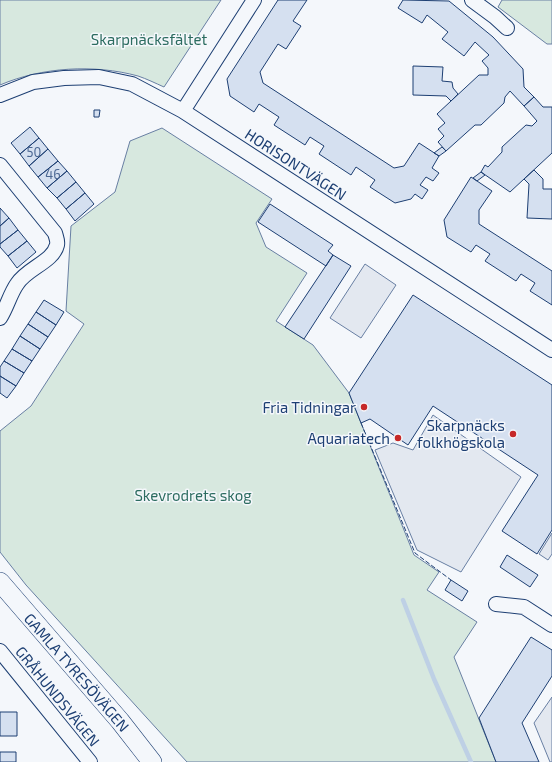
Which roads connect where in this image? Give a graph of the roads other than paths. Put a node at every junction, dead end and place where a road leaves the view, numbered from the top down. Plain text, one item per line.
1 (254, 0) edge
2 (472, 0) edge
3 (506, 28) dead end
4 (0, 95) edge
5 (183, 111) junction
6 (0, 165) edge
7 (0, 318) edge
8 (552, 350) edge
9 (0, 582) edge
10 (496, 604) dead end
11 (552, 625) edge
12 (0, 650) edge
13 (90, 762) edge
14 (152, 762) edge

1 - 5 street
2 - 3 street
4 - 5 street, HORISONTVÄGEN
5 - 8 street, HORISONTVÄGEN
6 - 7 street
9 - 14 street, GAMLA TYRESÖVÄGEN
10 - 11 street
12 - 13 street, GRÅHUNDSVÄGEN

